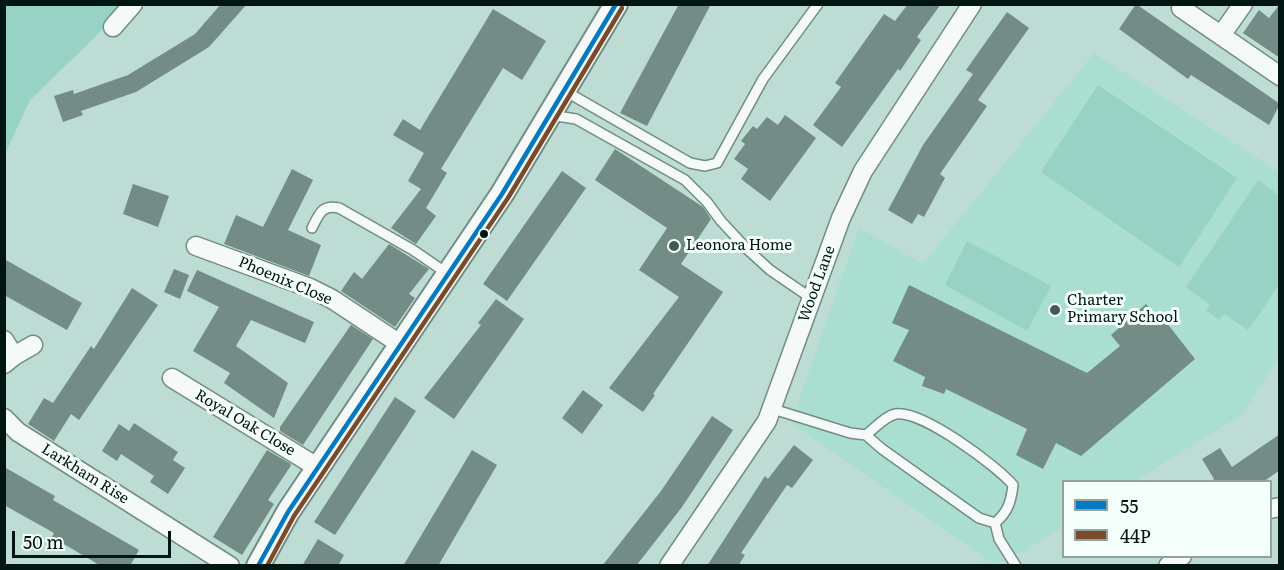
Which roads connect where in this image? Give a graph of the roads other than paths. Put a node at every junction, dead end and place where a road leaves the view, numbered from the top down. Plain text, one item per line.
1 (133, 4) edge
2 (616, 4) edge
3 (818, 4) edge
4 (972, 4) edge
5 (1243, 4) edge
6 (1181, 8) dead end
7 (113, 27) dead end
8 (1222, 34) junction
9 (1280, 76) edge
10 (565, 91) junction
11 (550, 115) junction
12 (312, 228) dead end
13 (196, 246) dead end
14 (448, 274) junction
15 (812, 298) junction
16 (400, 344) junction
17 (33, 345) dead end
18 (8, 353) edge
19 (172, 378) dead end
20 (773, 409) junction
21 (4, 418) edge
22 (866, 435) junction
23 (317, 467) junction
24 (994, 523) junction
25 (230, 566) edge
26 (258, 566) edge
27 (669, 566) edge
28 (1016, 566) edge

1 - 7 street
2 - 10 street
3 - 10 lane
4 - 15 street, Wood Lane
5 - 8 street
6 - 8 street
8 - 9 street
10 - 11 street
11 - 14 street
11 - 15 lane
12 - 14 lane
13 - 16 street, Phoenix Close
14 - 16 street
15 - 20 street, Wood Lane
16 - 23 street
17 - 18 street
19 - 23 street, Royal Oak Close
20 - 22 lane
20 - 27 street, Wood Lane
21 - 25 street, Larkham Rise
22 - 24 lane
22 - 24 lane
23 - 26 street
24 - 28 lane

